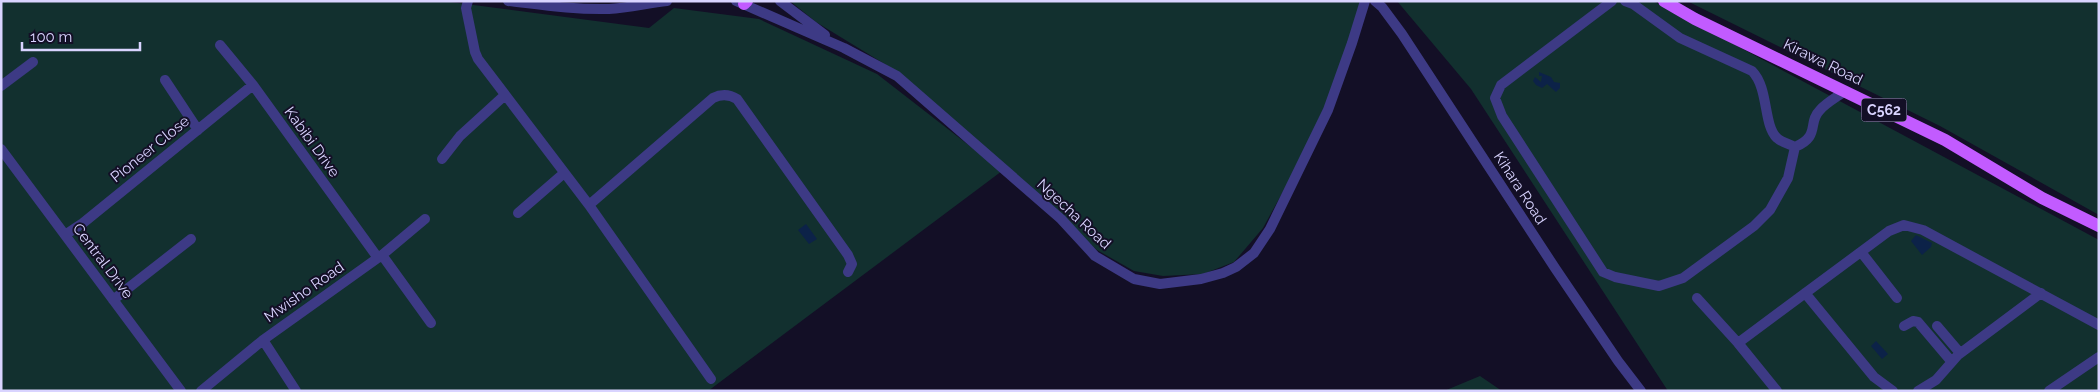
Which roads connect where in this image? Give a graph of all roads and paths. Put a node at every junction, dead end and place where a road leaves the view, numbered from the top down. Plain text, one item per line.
1 (468, 1) edge
2 (508, 1) edge
3 (667, 1) edge
4 (780, 1) edge
5 (1365, 1) edge
6 (1375, 1) edge
7 (1612, 1) edge
8 (1625, 1) edge
9 (1664, 1) edge
10 (743, 2) edge
11 (220, 45) dead end
12 (844, 48) junction
13 (33, 62) dead end
14 (165, 80) dead end
15 (253, 85) junction
16 (1, 86) edge
17 (1845, 91) junction
18 (505, 95) junction
19 (198, 130) junction
20 (1795, 147) junction
21 (1, 149) edge
22 (442, 159) dead end
23 (564, 174) junction
24 (589, 205) junction
25 (518, 213) dead end
26 (425, 219) dead end
27 (2099, 226) edge
28 (65, 236) junction
29 (191, 239) dead end
30 (1861, 252) junction
31 (380, 257) junction
32 (848, 272) dead end
33 (1805, 293) junction
34 (2041, 293) junction
35 (1697, 298) dead end
36 (1897, 298) dead end
37 (114, 300) junction
38 (431, 323) dead end
39 (2099, 325) edge
40 (1904, 326) dead end
41 (1937, 326) dead end
42 (263, 340) junction
43 (1738, 343) junction
44 (1960, 353) junction
45 (2099, 357) edge
46 (1951, 361) junction
47 (711, 379) dead end
48 (181, 391) edge
49 (201, 391) edge
50 (296, 391) edge
51 (1641, 391) edge
52 (1776, 391) edge
53 (1893, 391) edge
54 (1918, 391) edge
55 (2049, 391) edge

1 - 18 street
2 - 3 street
4 - 12 street, Ngecha Road
5 - 12 street, Ngecha Road
6 - 51 street, Kihara Road
7 - 20 street
8 - 20 street
9 - 17 main road, Kirawa Road / C562
10 - 12 street, Ngecha Road
11 - 15 street, Kabibi Drive
13 - 16 street
14 - 19 street
15 - 19 street, Pioneer Close
15 - 31 street, Kabibi Drive
17 - 20 street
17 - 27 main road, Kirawa Road / C562
18 - 22 street
18 - 23 street
19 - 28 street, Pioneer Close
21 - 28 street, Central Drive
23 - 24 street
23 - 25 street
24 - 32 street
24 - 47 street
26 - 31 street, Mwisho Road
28 - 37 street, Central Drive
29 - 37 street
30 - 33 street
30 - 34 street
30 - 36 street
31 - 38 street, Kabibi Drive
31 - 42 street, Mwisho Road
33 - 43 street
33 - 53 street
34 - 39 street
34 - 44 street
35 - 43 street
37 - 48 street, Central Drive
40 - 46 street
41 - 44 street
42 - 49 street, Mwisho Road
42 - 50 street
43 - 52 street
44 - 46 street
45 - 55 street
46 - 54 street

